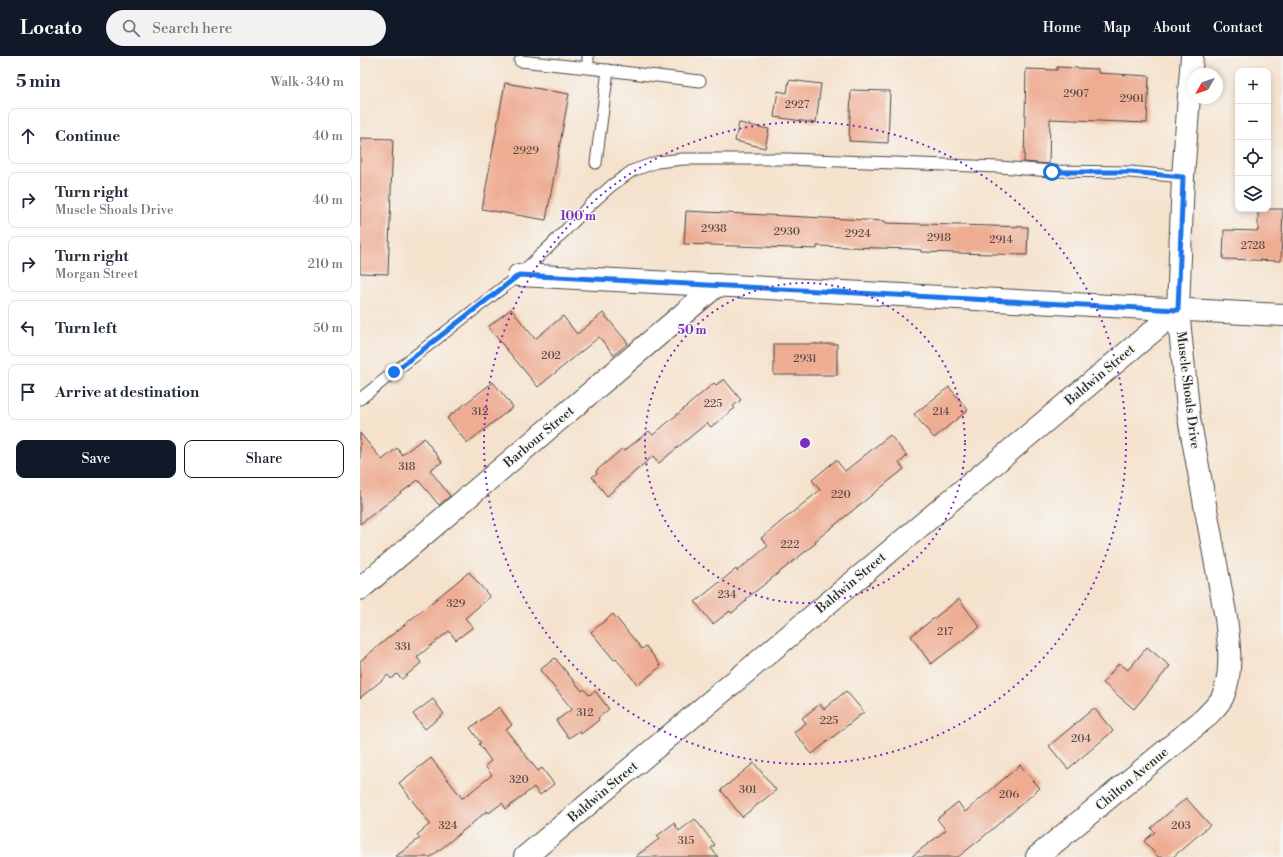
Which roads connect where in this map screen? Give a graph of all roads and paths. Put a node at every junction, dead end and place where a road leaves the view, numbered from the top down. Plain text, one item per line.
1 (588, 56) edge
2 (1192, 56) edge
3 (520, 61) dead end
4 (588, 68) junction
5 (608, 70) junction
6 (700, 80) dead end
7 (596, 163) dead end
8 (1183, 177) junction
9 (519, 275) junction
10 (717, 286) junction
11 (1178, 310) junction
12 (1283, 315) edge
13 (360, 399) edge
14 (360, 589) edge
15 (1223, 697) joint
16 (525, 857) edge
17 (1037, 857) edge

1 - 4 lane
2 - 8 street, Muscle Shoals Drive
3 - 4 lane
4 - 5 lane
5 - 6 lane
5 - 7 lane
8 - 9 lane
8 - 11 street, Muscle Shoals Drive
9 - 10 street
9 - 13 lane
10 - 11 street
10 - 14 street, Barbour Street
11 - 12 street
11 - 15 street, Muscle Shoals Drive
11 - 16 street, Baldwin Street
15 - 17 street, Chilton Avenue

